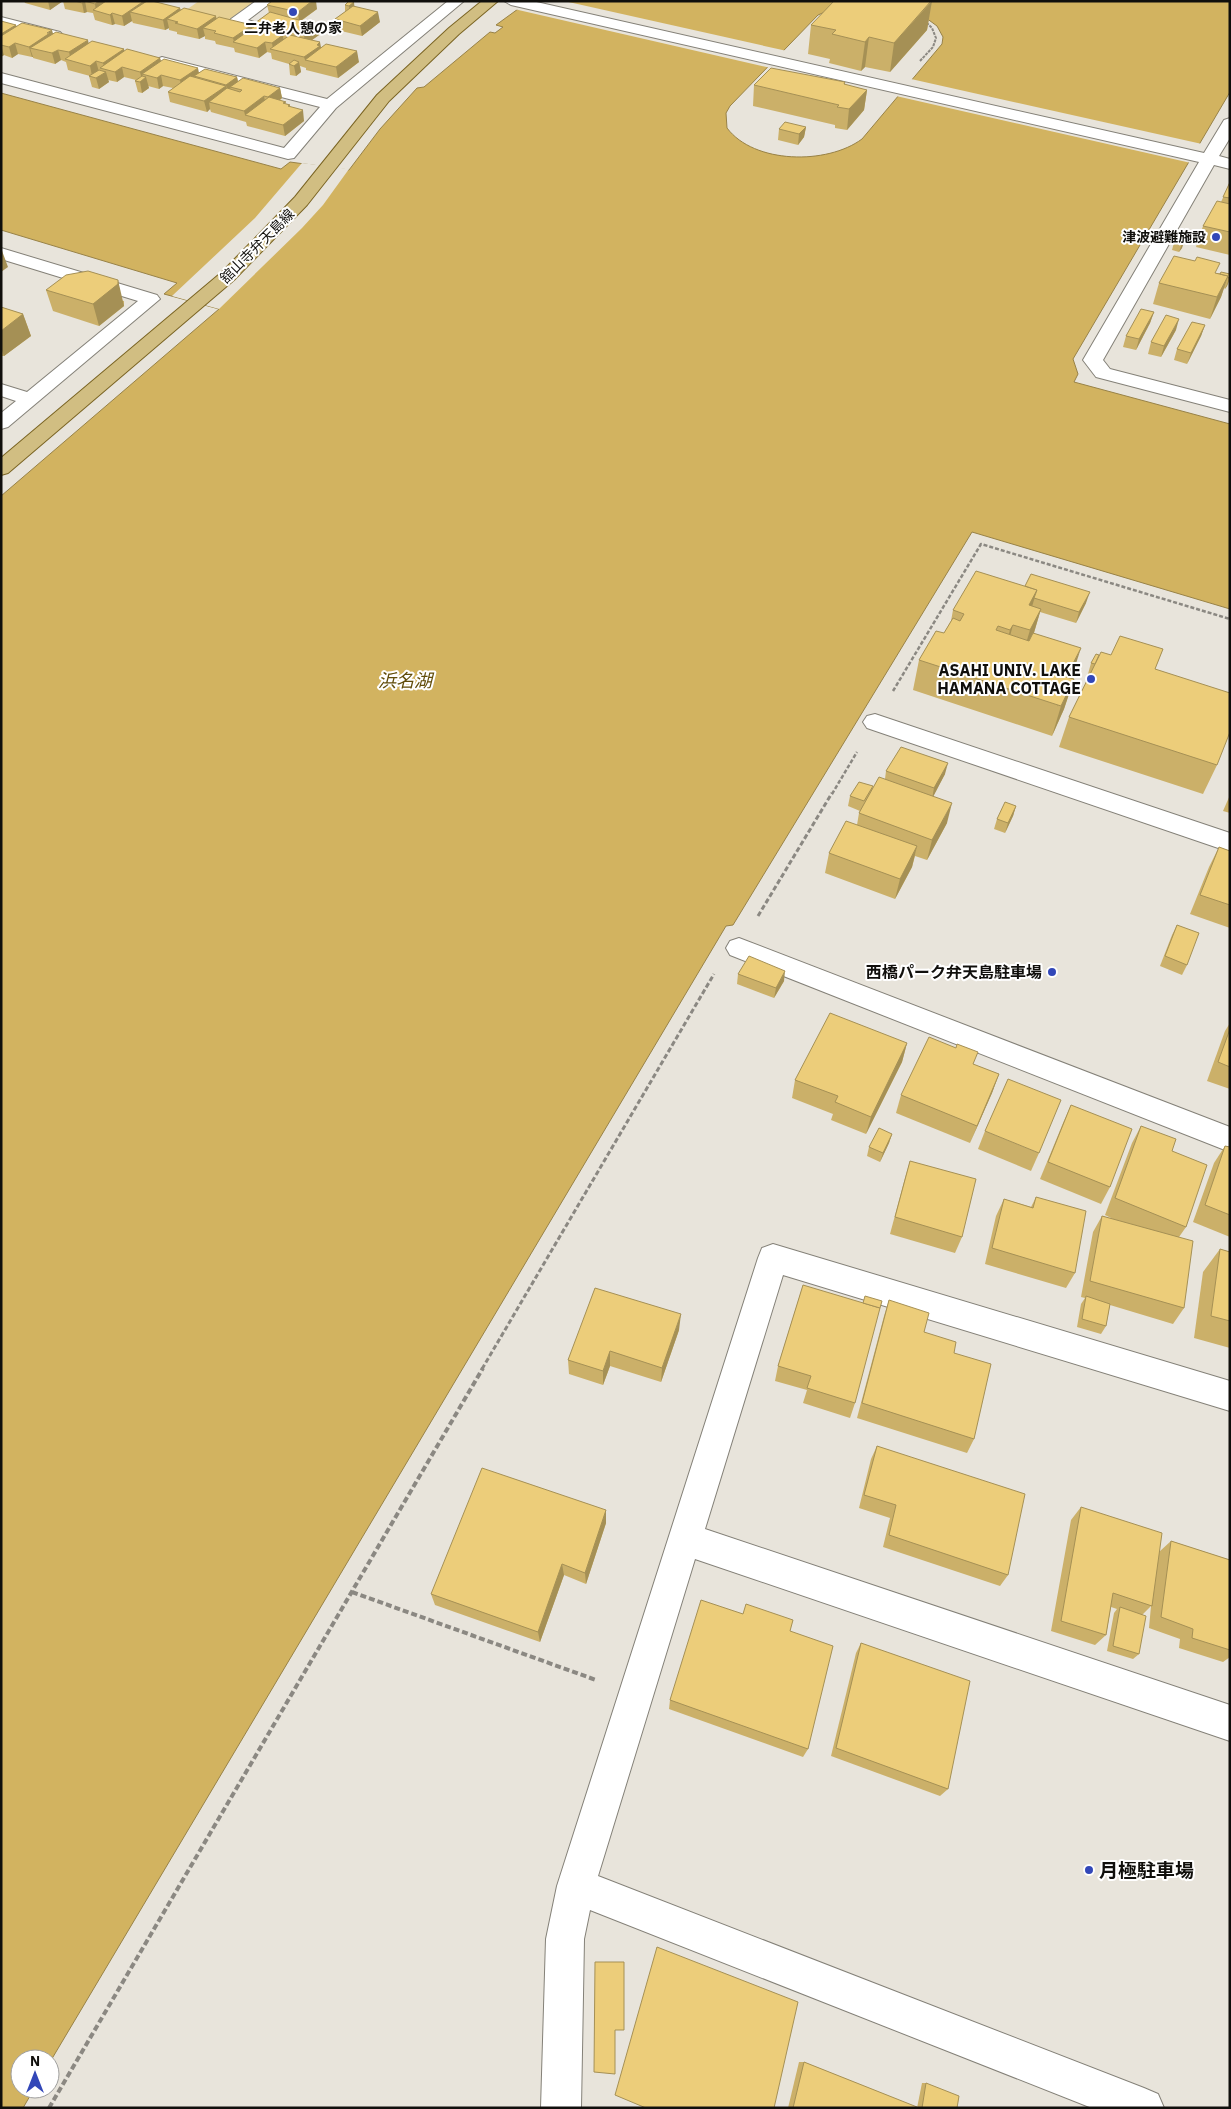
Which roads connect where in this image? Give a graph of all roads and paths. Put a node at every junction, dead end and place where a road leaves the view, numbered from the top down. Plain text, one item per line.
1 (266, 1) edge
2 (458, 1) edge
3 (491, 1) edge
4 (516, 2) edge
5 (1, 21) edge
6 (926, 22) edge
7 (256, 27) edge
8 (69, 38) edge
9 (146, 58) edge
10 (917, 65) dead end
11 (1, 78) edge
12 (330, 105) junction
13 (1230, 123) edge
14 (1205, 159) junction
15 (1230, 164) edge
16 (1, 253) edge
17 (1, 390) edge
18 (30, 399) junction
19 (1230, 406) edge
20 (1, 423) edge
21 (1, 469) edge
22 (1230, 619) edge
23 (875, 722) junction
24 (1230, 843) edge
25 (739, 948) junction
26 (1230, 1140) edge
27 (1230, 1396) edge
28 (685, 1539) junction
29 (352, 1592) junction
30 (636, 1695) junction
31 (1230, 1723) edge
32 (576, 1886) junction
33 (49, 2108) edge
34 (561, 2108) edge
35 (1144, 2108) edge

1 - 7 street
2 - 12 street
3 - 21 main road, 舘山寺弁天島線
4 - 14 street
5 - 8 street
6 - 10 path
9 - 12 street
11 - 12 street
13 - 14 street
14 - 15 street
14 - 19 street
16 - 18 street
17 - 18 street
18 - 20 street
22 - 23 path
23 - 24 street
23 - 25 path
25 - 26 street
25 - 29 path
27 - 28 street
28 - 30 street
28 - 31 street
29 - 30 path
29 - 33 path
30 - 32 street
32 - 34 street
32 - 35 street

